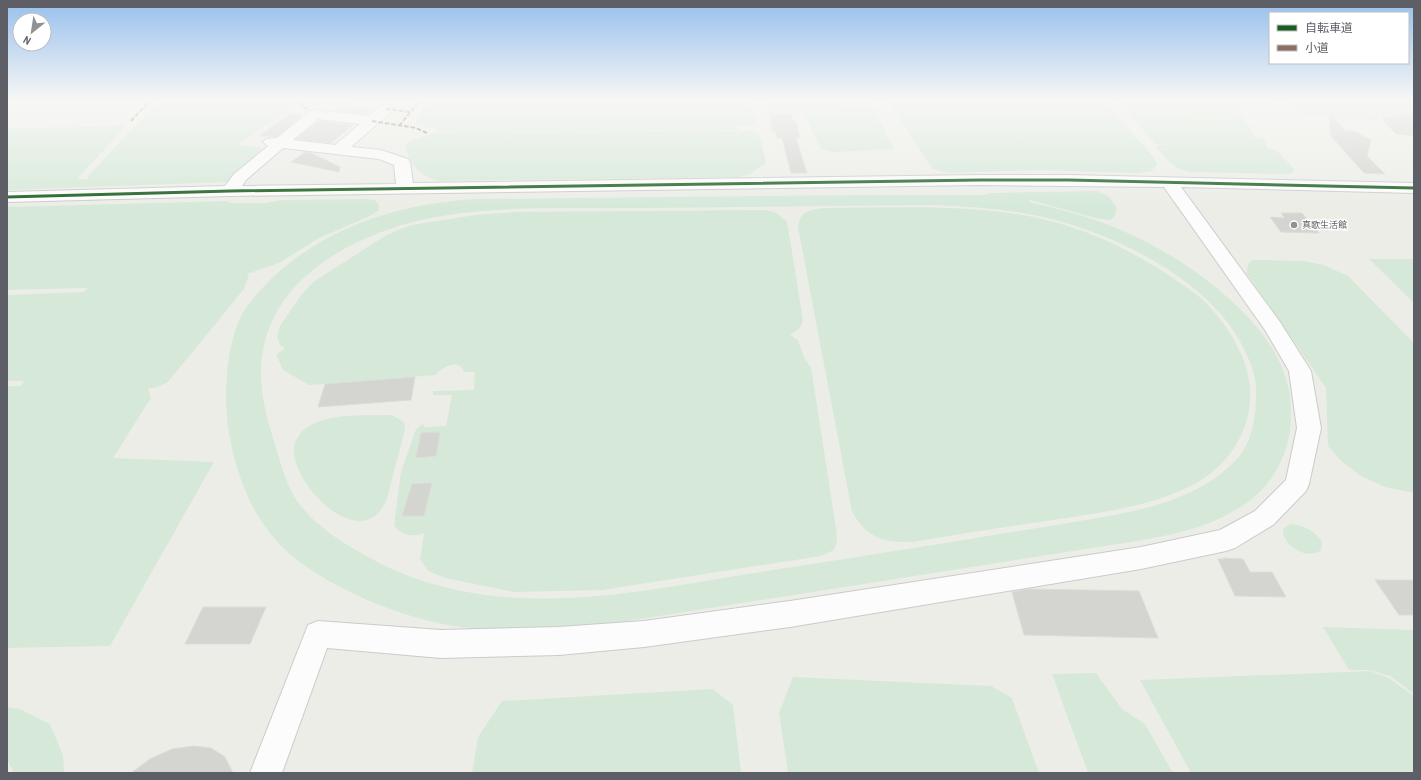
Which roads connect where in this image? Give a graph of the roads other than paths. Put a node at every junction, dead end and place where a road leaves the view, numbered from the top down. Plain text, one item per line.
1 (288, 135) edge
2 (355, 135) edge
3 (262, 141) dead end
4 (280, 143) junction
5 (338, 150) junction
6 (1169, 182) junction
7 (405, 188) junction
8 (1414, 188) edge
9 (230, 191) junction
10 (7, 197) edge
11 (266, 773) edge

1 - 4 street
2 - 5 street
3 - 4 street
4 - 5 street
4 - 9 street
5 - 7 street
6 - 7 street
6 - 8 street
6 - 11 street
7 - 9 street
9 - 10 street

